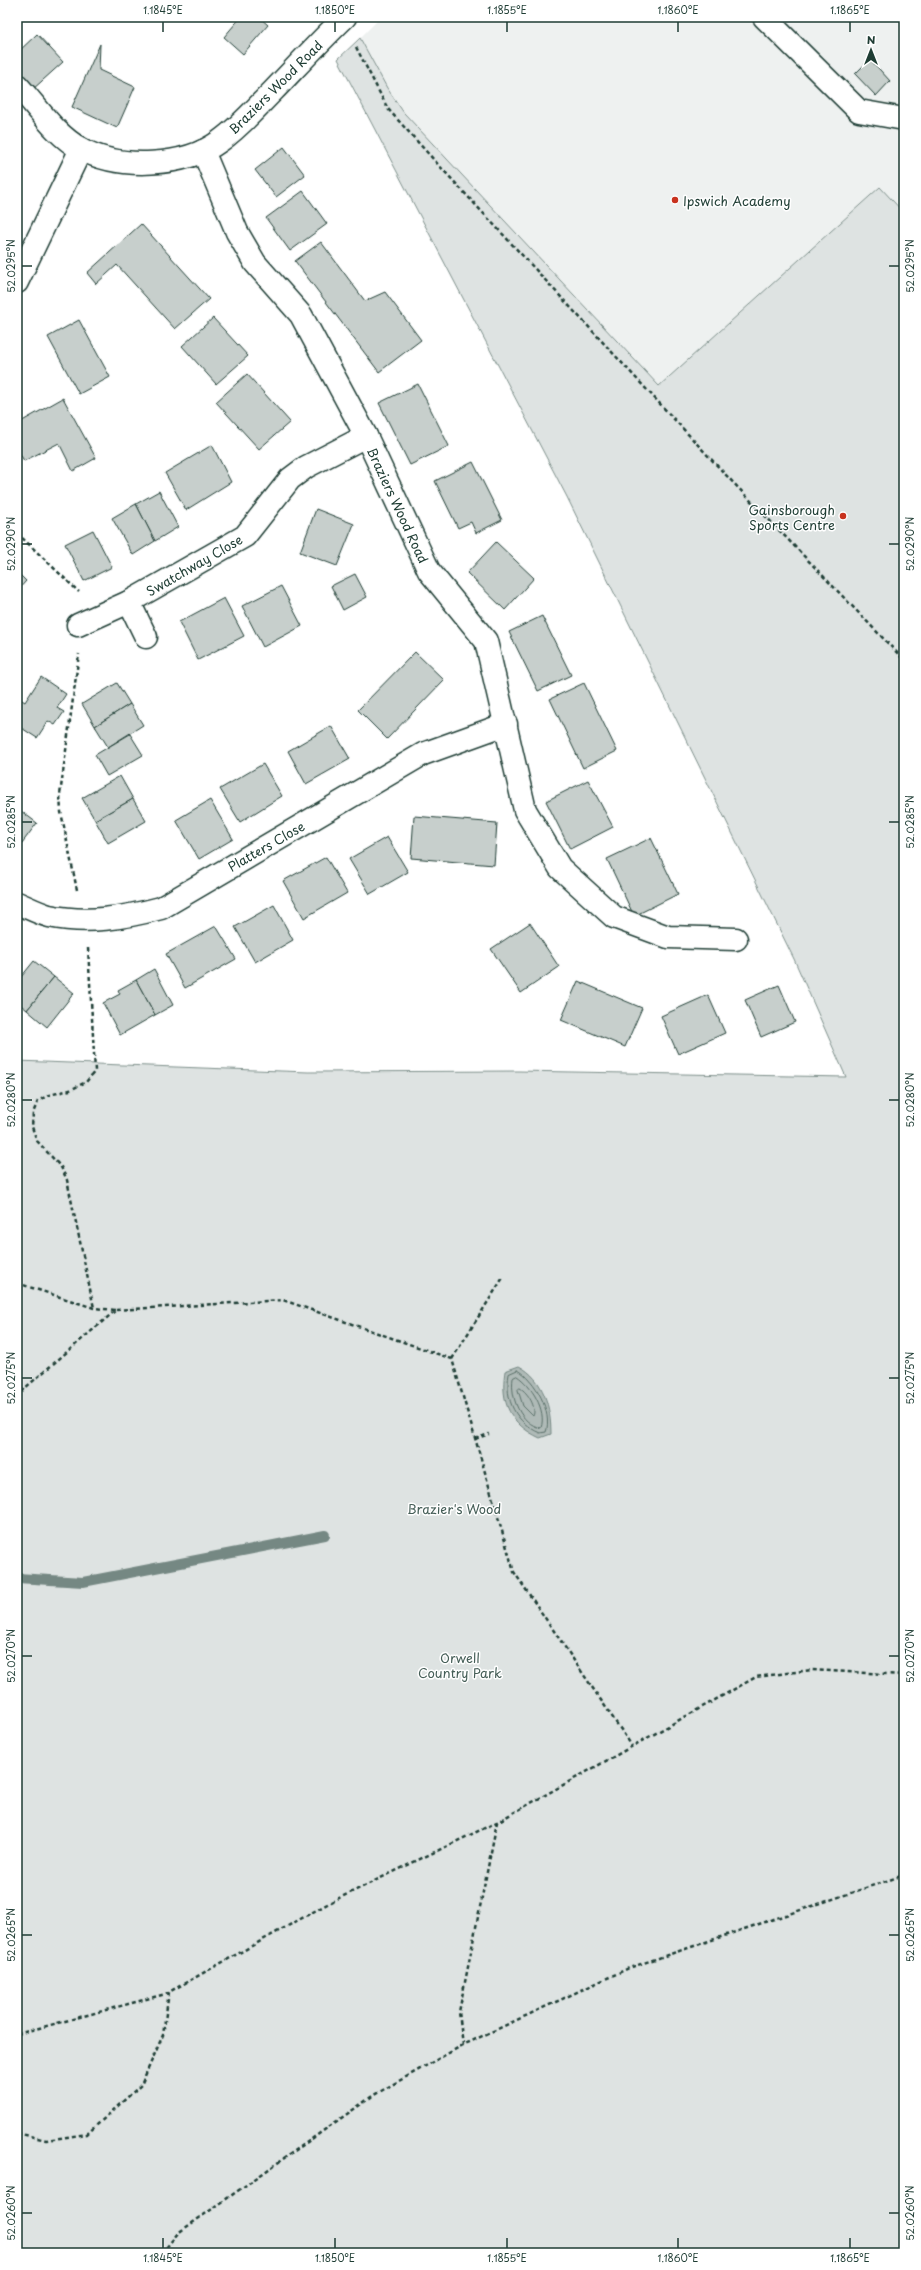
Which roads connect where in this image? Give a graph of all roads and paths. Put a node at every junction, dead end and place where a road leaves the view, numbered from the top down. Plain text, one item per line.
1 (344, 17) edge
2 (764, 17) edge
3 (354, 44) dead end
4 (17, 85) edge
5 (904, 119) edge
6 (81, 149) junction
7 (203, 151) junction
8 (17, 282) edge
9 (366, 436) junction
10 (17, 533) edge
11 (129, 602) junction
12 (98, 615) junction
13 (78, 625) dead end
14 (146, 637) dead end
15 (904, 660) edge
16 (506, 724) junction
17 (17, 903) edge
18 (83, 920) junction
19 (736, 940) dead end
20 (504, 1276) dead end
21 (17, 1283) edge
22 (94, 1308) junction
23 (116, 1310) junction
24 (452, 1359) junction
25 (17, 1400) edge
26 (489, 1434) dead end
27 (475, 1439) junction
28 (904, 1675) edge
29 (632, 1746) junction
30 (497, 1822) junction
31 (904, 1875) edge
32 (169, 1992) junction
33 (17, 2034) edge
34 (463, 2045) junction
35 (17, 2133) edge
36 (162, 2253) edge

1 - 7 street, Braziers Wood Road
2 - 5 street
3 - 15 path
4 - 6 street
6 - 7 street
6 - 8 street
7 - 9 street, Braziers Wood Road
9 - 11 street, Swatchway Close
9 - 16 street, Braziers Wood Road
10 - 12 path
11 - 12 street, Swatchway Close
11 - 14 street
12 - 13 street, Swatchway Close
12 - 18 path
16 - 18 street, Platters Close
16 - 19 street, Braziers Wood Road
17 - 18 street, Platters Close
18 - 22 path
20 - 24 path
21 - 22 path
22 - 23 path
23 - 24 path
23 - 25 path
24 - 27 path
26 - 27 path
27 - 29 path
28 - 29 path
29 - 30 path
30 - 32 path
30 - 34 path
31 - 34 path
32 - 33 path
32 - 35 path
34 - 36 path

